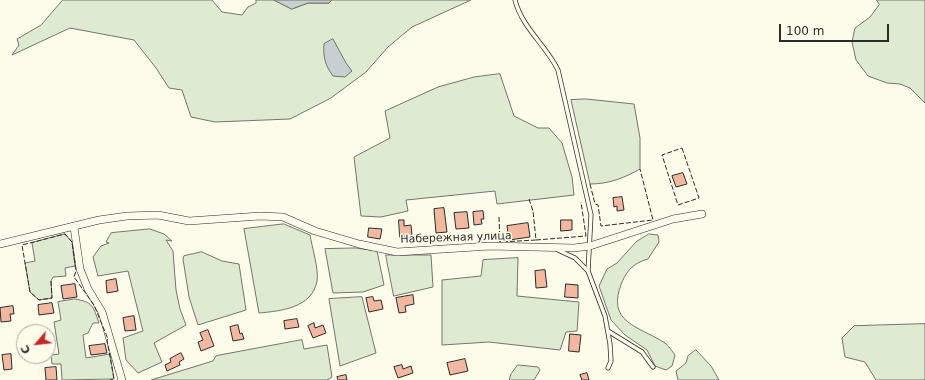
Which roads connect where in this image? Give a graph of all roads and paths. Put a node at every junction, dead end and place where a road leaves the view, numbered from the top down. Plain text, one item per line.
1 (515, 0) edge
2 (702, 214) dead end
3 (74, 227) junction
4 (0, 244) edge
5 (590, 246) junction
6 (552, 248) junction
7 (588, 271) junction
8 (608, 331) junction
9 (653, 367) dead end
10 (608, 368) dead end
11 (122, 380) edge

1 - 5 lane
2 - 5 street, Набережная улица
3 - 4 street, Набережная улица
3 - 6 street, Набережная улица
3 - 11 street
5 - 6 street, Набережная улица
5 - 7 lane
6 - 7 lane
7 - 8 lane
8 - 9 lane
8 - 10 lane

